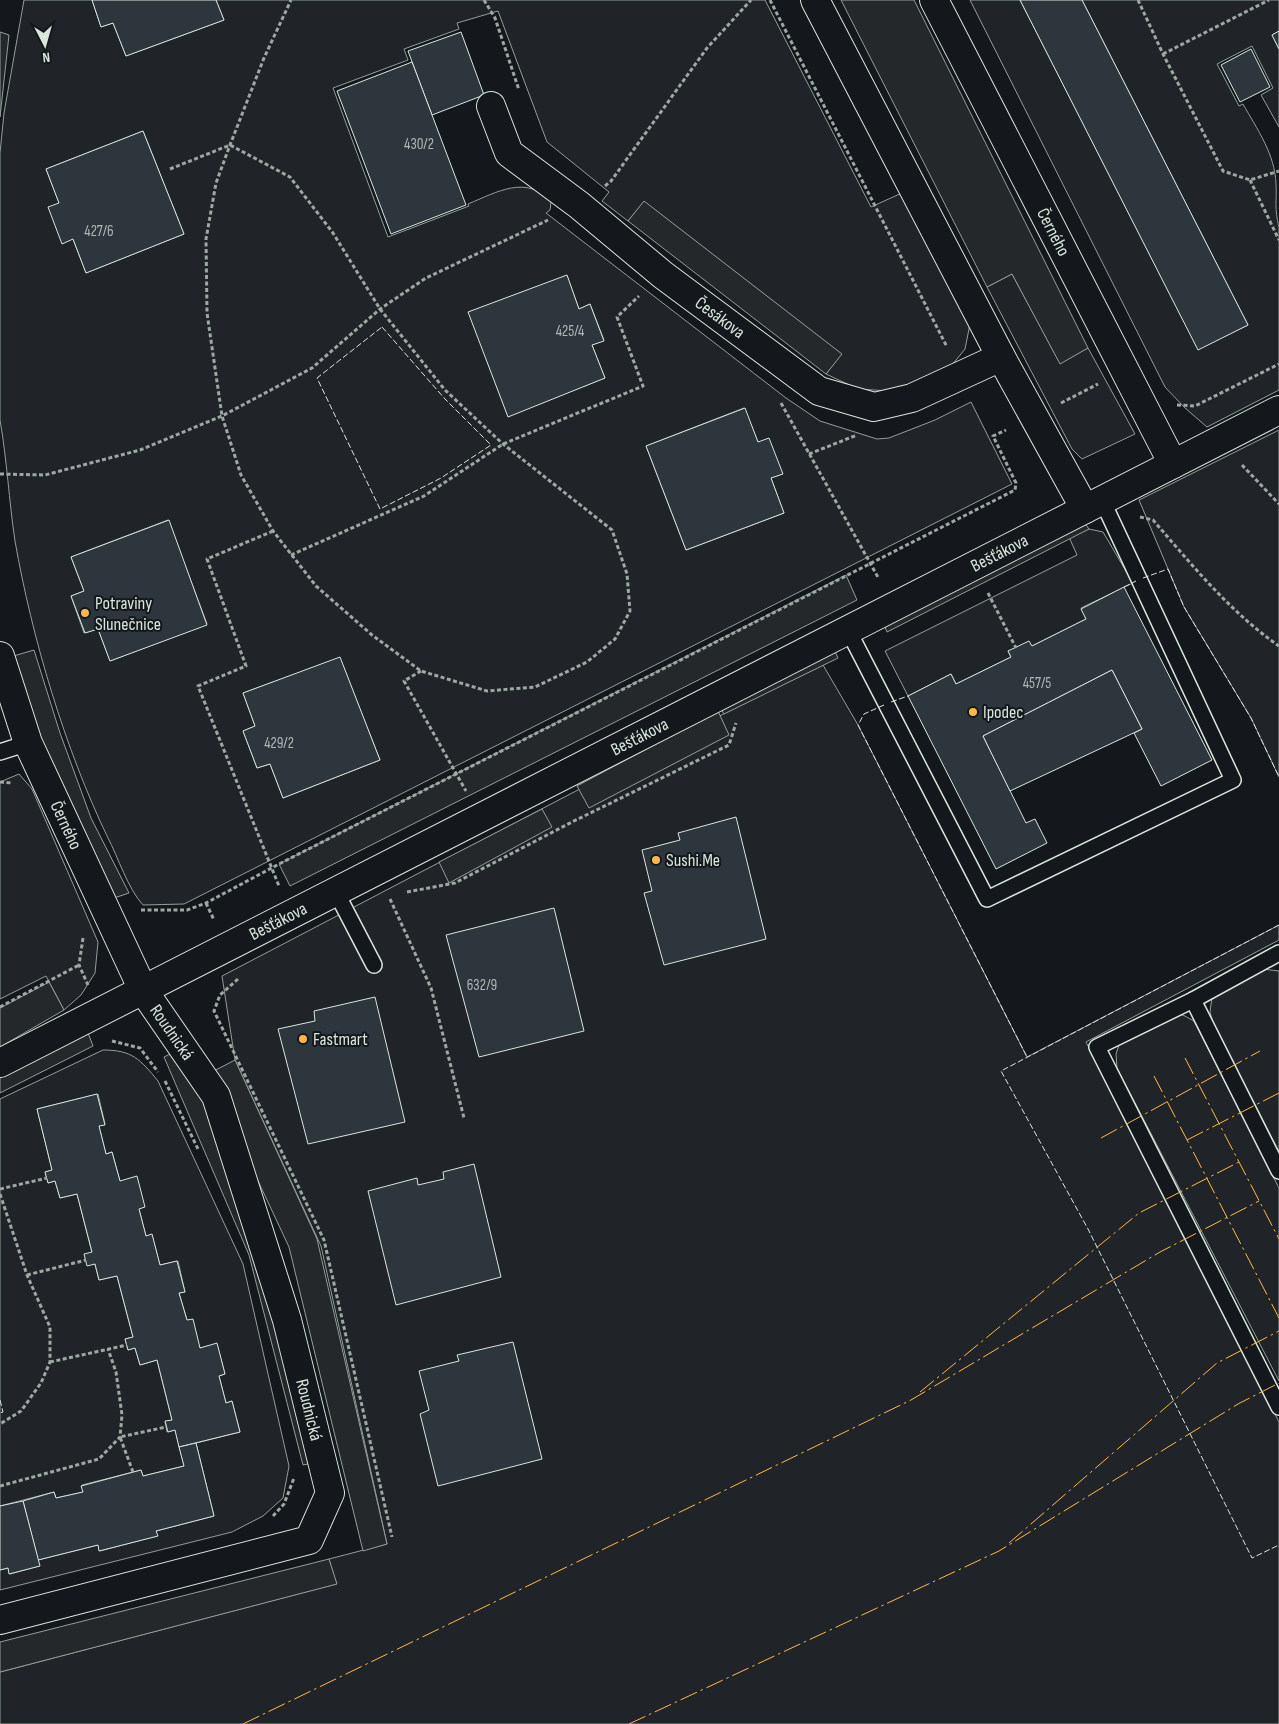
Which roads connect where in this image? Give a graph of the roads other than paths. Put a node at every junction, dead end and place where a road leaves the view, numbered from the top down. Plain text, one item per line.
1 (815, 0) edge
2 (934, 0) edge
3 (491, 106) dead end
4 (1001, 357) junction
5 (1279, 410) edge
6 (1173, 464) junction
7 (1097, 505) junction
8 (848, 630) junction
9 (0, 656) edge
10 (28, 743) junction
11 (0, 752) edge
12 (336, 892) junction
13 (1279, 953) edge
14 (374, 965) dead end
15 (143, 990) junction
16 (1193, 1000) junction
17 (0, 1063) edge
18 (1279, 1171) edge
19 (1279, 1407) edge
20 (0, 1620) edge

1 - 4 street
2 - 6 street, Černého
3 - 4 street, Česákova
4 - 7 street
5 - 6 street, Bešťákova
6 - 7 street, Bešťákova
7 - 8 street, Bešťákova
7 - 8 lane
8 - 12 street, Bešťákova
9 - 10 street, Černého
10 - 11 lane
10 - 15 street, Černého
12 - 14 lane
12 - 15 street, Bešťákova
13 - 16 lane
15 - 17 street, Bešťákova
15 - 20 street, Roudnická
16 - 18 lane
16 - 19 lane

